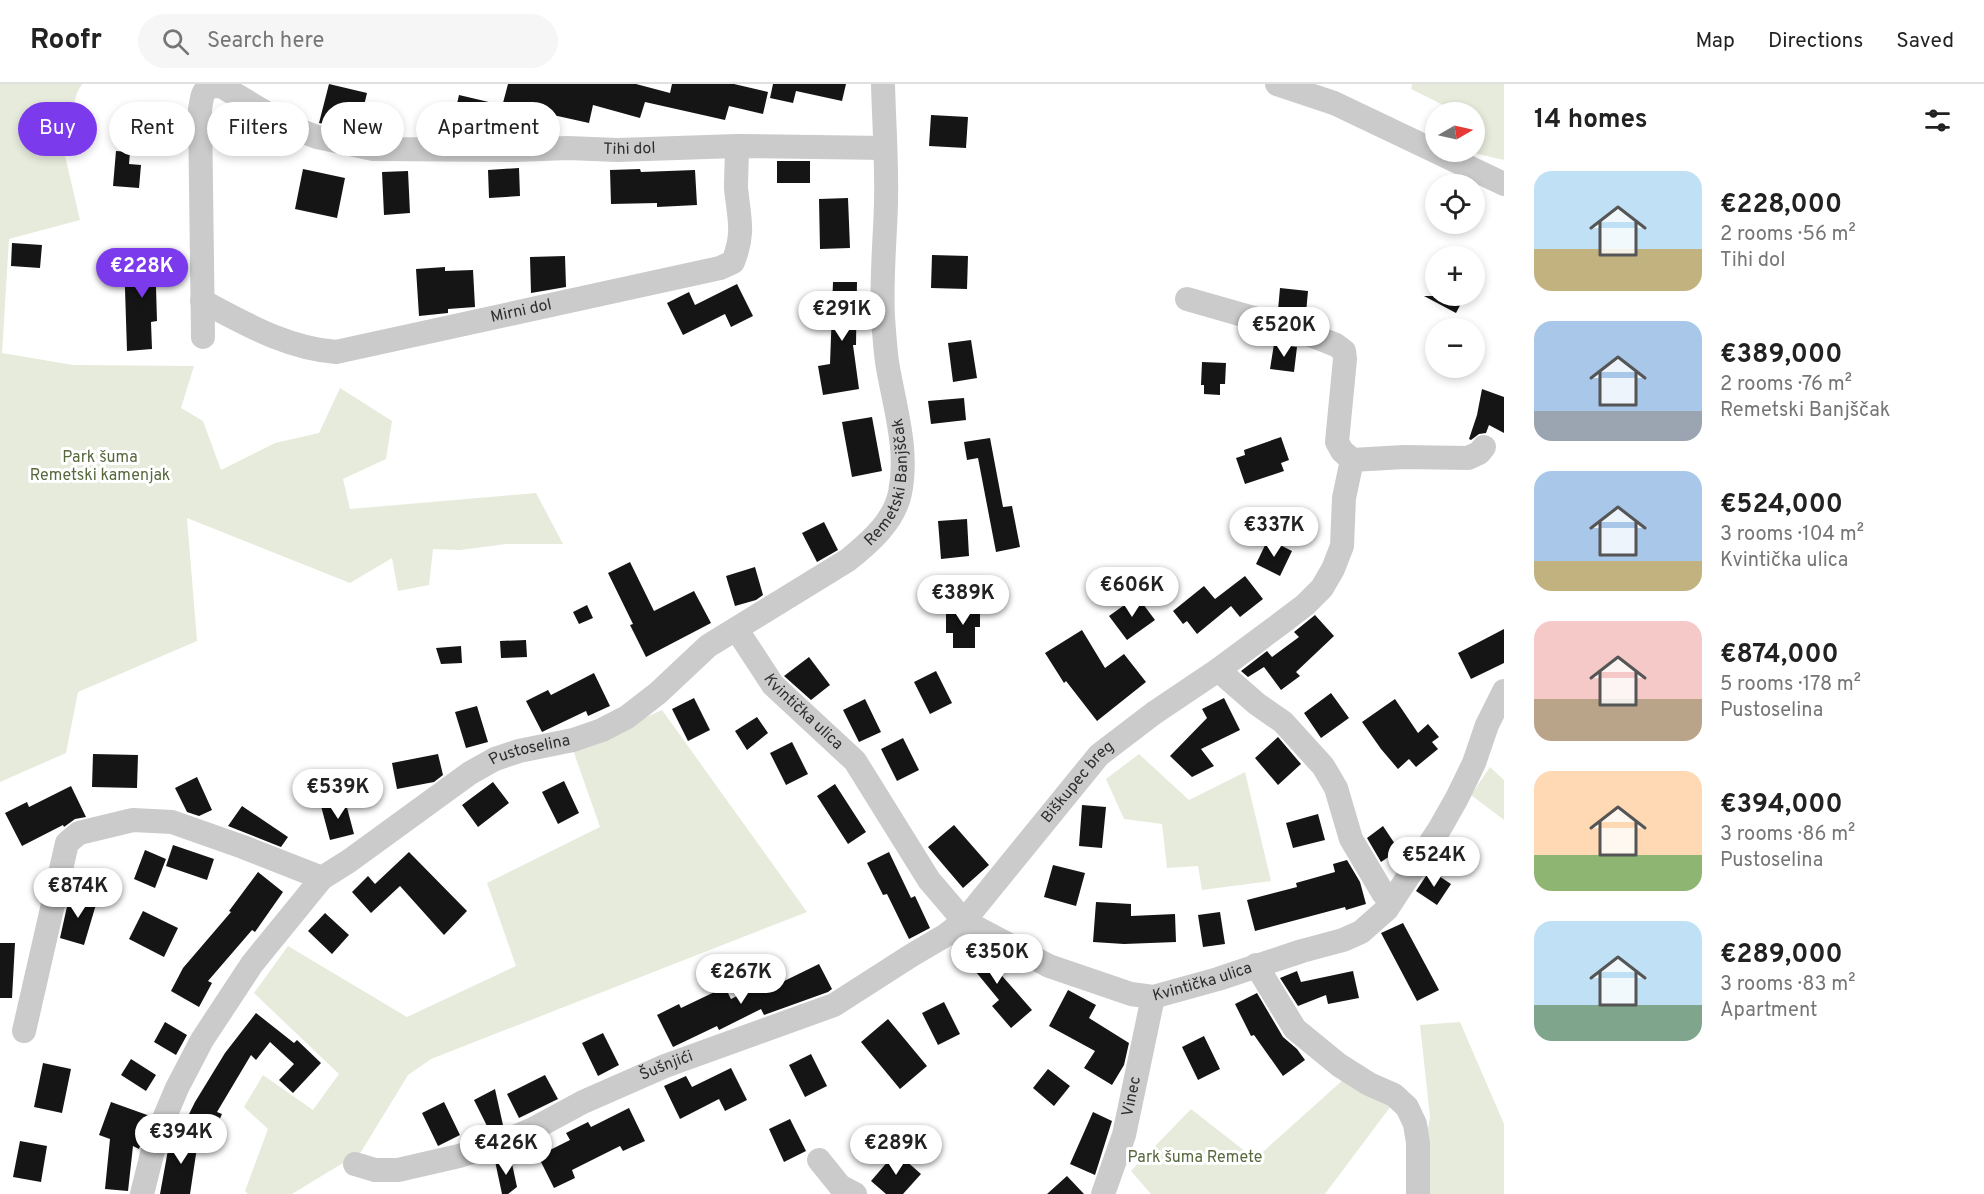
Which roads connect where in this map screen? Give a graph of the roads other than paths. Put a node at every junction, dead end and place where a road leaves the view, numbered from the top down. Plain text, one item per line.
1 (883, 84) edge
2 (1277, 84) edge
3 (738, 146) junction
4 (885, 148) junction
5 (1504, 184) edge
6 (1187, 298) dead end
7 (202, 301) junction
8 (203, 337) dead end
9 (1484, 447) dead end
10 (1352, 460) junction
11 (737, 630) junction
12 (1218, 670) junction
13 (1504, 691) edge
14 (322, 878) junction
15 (1391, 902) junction
16 (963, 921) junction
17 (1257, 965) junction
18 (1152, 997) junction
19 (24, 1030) dead end
20 (819, 1160) dead end
21 (355, 1164) dead end
22 (142, 1194) edge
23 (855, 1194) edge
24 (1103, 1194) edge
25 (1418, 1194) edge

1 - 4 street, Remetski Banjščak
2 - 5 street
3 - 4 street, Tihi dol
3 - 7 street, Mirni dol
3 - 7 street, Tihi dol
4 - 11 street, Remetski Banjščak
6 - 10 street
7 - 8 street, Tihi dol
9 - 10 street
10 - 12 street, Biškupec breg
11 - 14 street, Pustoselina
11 - 16 street, Kvintička ulica
12 - 15 street
12 - 16 street, Biškupec breg
13 - 15 street, Kvintička ulica
14 - 19 street
14 - 22 street, Pustoselina
15 - 17 street, Kvintička ulica
16 - 18 street, Kvintička ulica
16 - 21 street, Šušnjići
17 - 18 street, Kvintička ulica
17 - 25 street
18 - 24 street, Vinec
20 - 23 street

